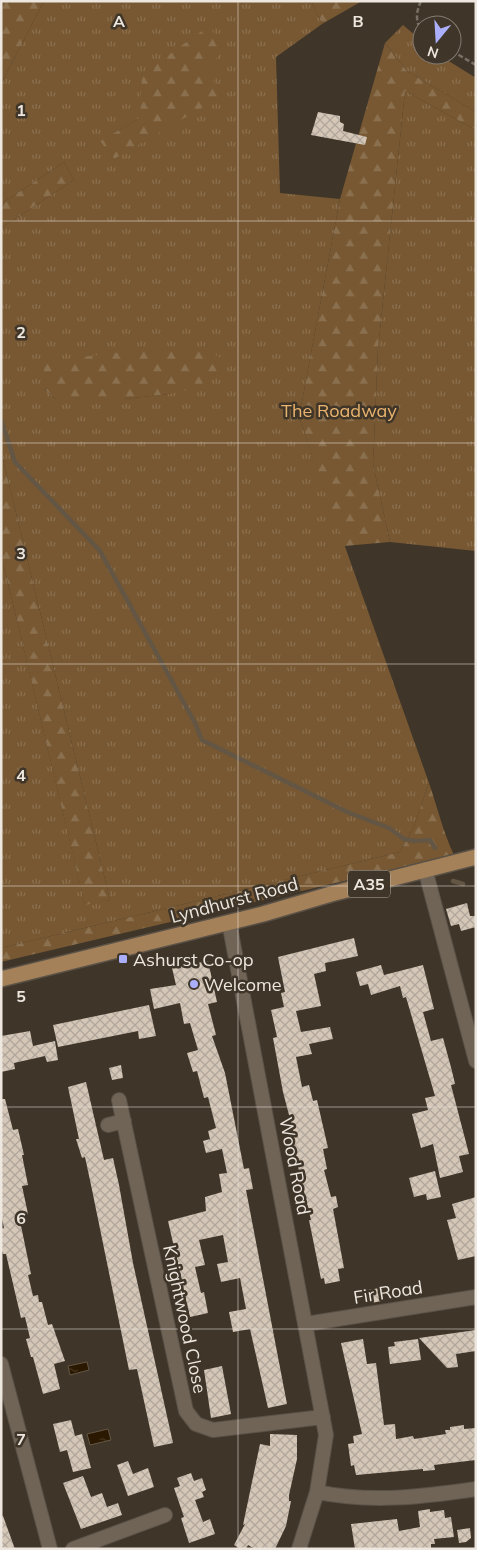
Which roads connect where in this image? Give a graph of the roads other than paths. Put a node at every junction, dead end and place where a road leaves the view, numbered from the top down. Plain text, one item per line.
1 (476, 857) edge
2 (426, 869) junction
3 (229, 922) junction
4 (1, 980) edge
5 (476, 1061) edge
6 (119, 1100) dead end
7 (124, 1121) junction
8 (108, 1125) dead end
9 (476, 1297) edge
10 (306, 1324) junction
11 (1, 1364) edge
12 (3, 1382) edge
13 (324, 1417) junction
14 (476, 1489) edge
15 (317, 1492) junction
16 (165, 1515) dead end
17 (50, 1549) edge
18 (73, 1549) edge
19 (300, 1549) edge

1 - 2 main road, Lyndhurst Road / A35
2 - 3 main road, Lyndhurst Road / A35
2 - 5 street
3 - 4 main road, Lyndhurst Road / A35
3 - 10 street, Wood Road
6 - 7 street, Knightwood Close
7 - 8 street
7 - 13 street, Knightwood Close
9 - 10 street, Fir Road
10 - 13 street, Wood Road
11 - 12 street
12 - 17 street
13 - 15 street, Wood Road
14 - 15 street
15 - 19 street, Wood Road
16 - 18 street

